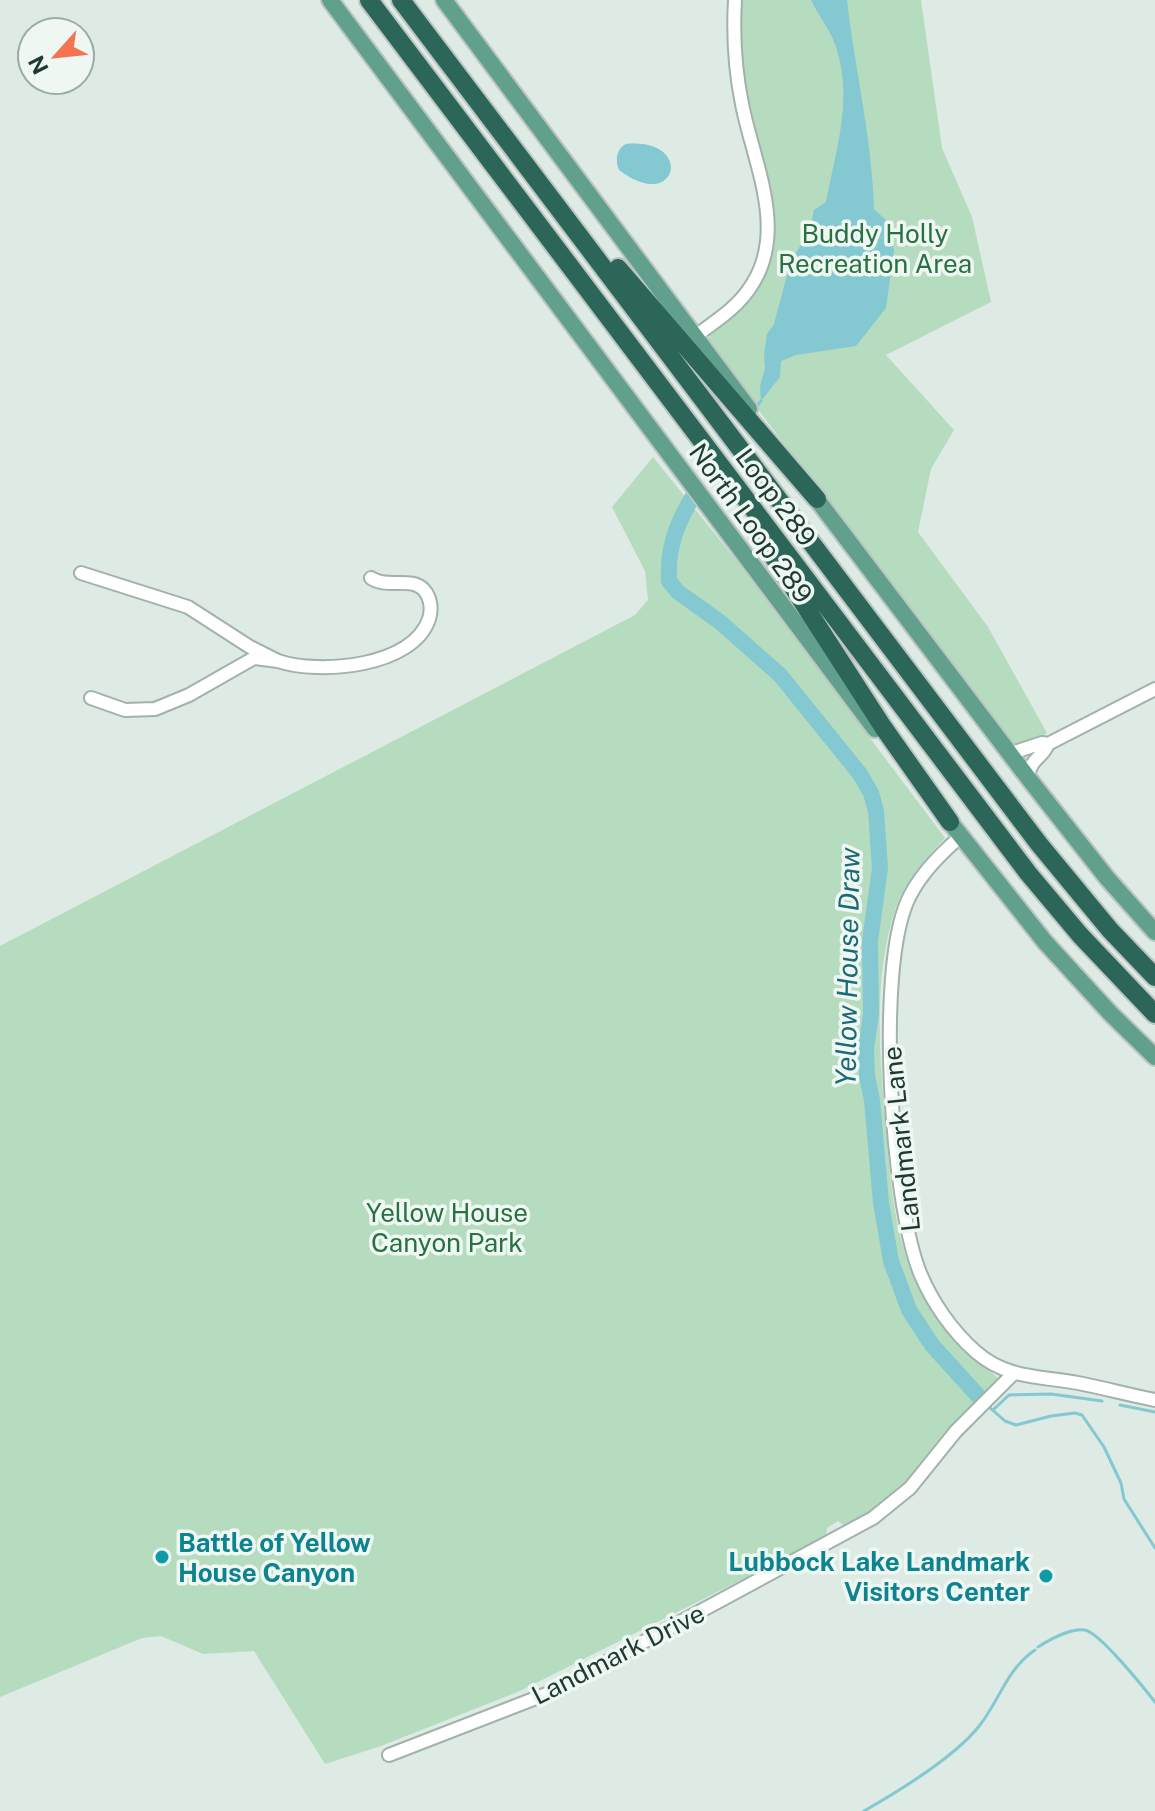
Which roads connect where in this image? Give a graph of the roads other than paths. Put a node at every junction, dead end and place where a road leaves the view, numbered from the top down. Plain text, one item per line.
1 (330, 0) edge
2 (357, 0) edge
3 (369, 0) edge
4 (401, 0) edge
5 (410, 0) edge
6 (444, 0) edge
7 (735, 0) edge
8 (438, 49) junction
9 (459, 121) junction
10 (520, 157) junction
11 (694, 337) junction
12 (709, 452) junction
13 (817, 499) junction
14 (81, 573) dead end
15 (371, 578) dead end
16 (278, 661) junction
17 (1155, 689) edge
18 (91, 698) dead end
19 (1048, 744) junction
20 (1009, 754) junction
21 (1027, 778) junction
22 (955, 830) junction
23 (1155, 932) edge
24 (1155, 977) edge
25 (1155, 1014) edge
26 (1155, 1057) edge
27 (1013, 1374) junction
28 (1155, 1400) edge
29 (389, 1755) dead end

1 - 22 main road, North Loop 289
2 - 9 highway
3 - 9 highway, Loop 289
4 - 8 highway, Loop 289
5 - 8 highway
6 - 11 main road
7 - 11 street
8 - 10 highway, Loop 289
9 - 12 highway, Loop 289
10 - 13 highway
10 - 24 highway, Loop 289
11 - 13 main road
12 - 22 highway
12 - 25 highway, Loop 289
13 - 20 main road
14 - 16 street
15 - 16 street
16 - 18 street
17 - 19 street
19 - 20 street
19 - 21 street
20 - 21 main road
21 - 23 main road
22 - 26 main road, North Loop 289
22 - 27 street, Landmark Lane
27 - 28 street, Landmark Lane
27 - 29 street, Landmark Drive

